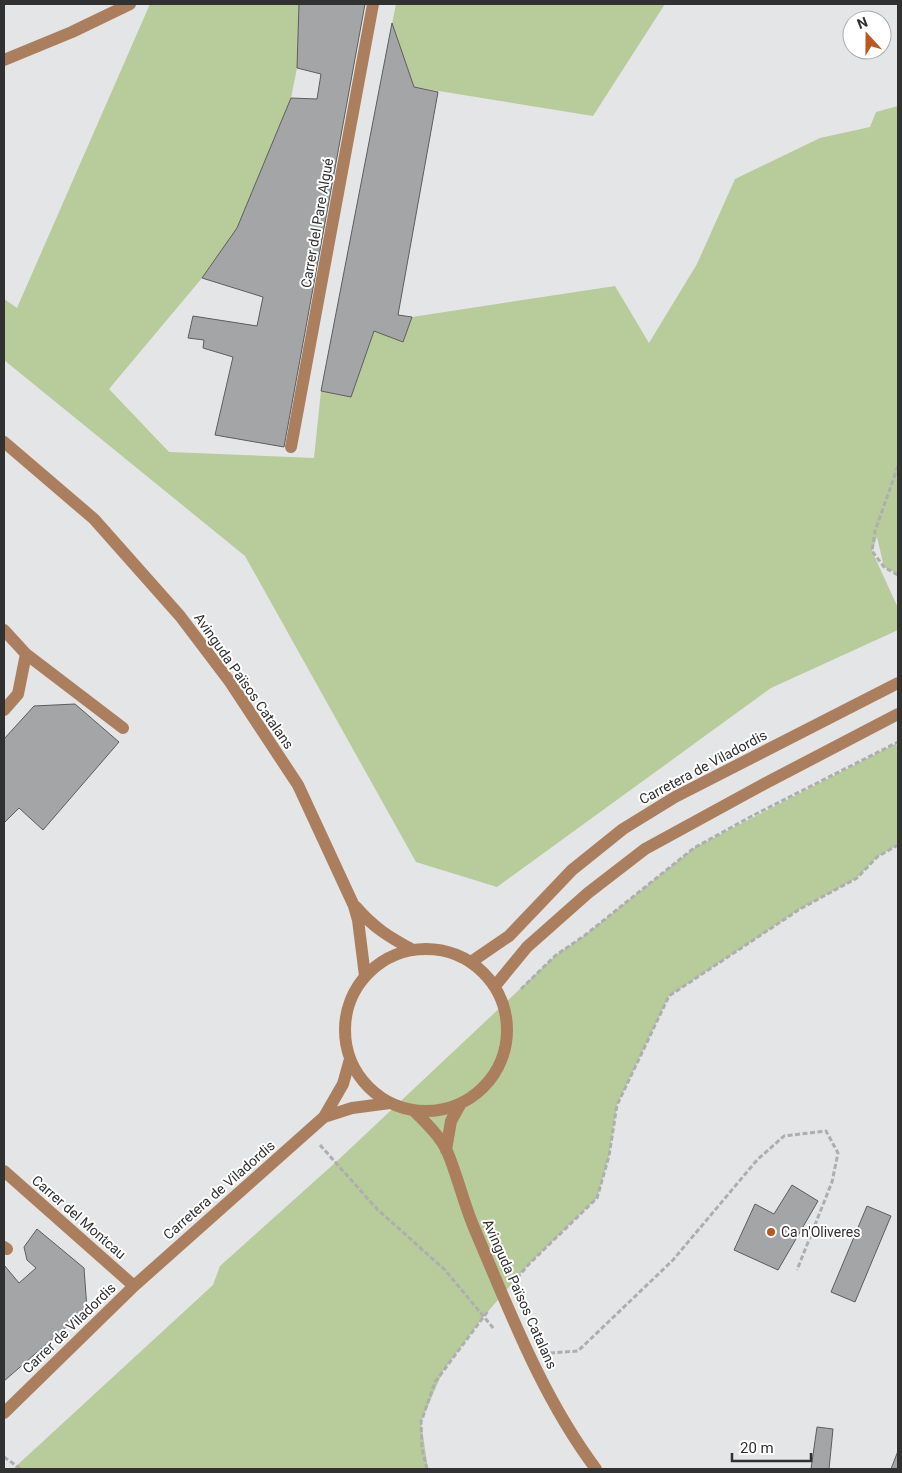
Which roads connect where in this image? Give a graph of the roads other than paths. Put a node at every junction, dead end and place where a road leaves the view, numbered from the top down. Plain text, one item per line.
1 (130, 4) edge
2 (373, 4) edge
3 (4, 60) edge
4 (4, 442) edge
5 (291, 448) dead end
6 (4, 630) edge
7 (26, 654) junction
8 (898, 683) edge
9 (4, 710) edge
10 (898, 714) edge
11 (123, 728) dead end
12 (354, 906) junction
13 (413, 950) junction
14 (471, 962) junction
15 (365, 976) junction
16 (495, 986) junction
17 (350, 1059) junction
18 (390, 1102) junction
19 (461, 1103) junction
20 (413, 1110) junction
21 (324, 1117) junction
22 (446, 1150) junction
23 (4, 1171) edge
24 (134, 1286) junction
25 (4, 1413) edge
26 (596, 1469) edge

1 - 3 street
2 - 5 street, Carrer del Pare Algué
4 - 12 street, Avinguda Països Catalans
6 - 7 street
7 - 9 street
7 - 11 street
8 - 14 street, Carretera de Viladordis
10 - 16 street
12 - 13 street, Avinguda Països Catalans
12 - 15 street, Avinguda Països Catalans
13 - 14 street
13 - 15 street
14 - 16 street
15 - 17 street
16 - 19 street
17 - 18 street
17 - 21 street, Carretera de Viladordis
18 - 20 street
18 - 21 street, Carretera de Viladordis
19 - 20 street
19 - 22 street, Avinguda Països Catalans
20 - 22 street, Avinguda Països Catalans
21 - 24 street, Carretera de Viladordis
22 - 26 street, Avinguda Països Catalans
23 - 24 street, Carrer del Montcau
24 - 25 street, Carrer de Viladordis

